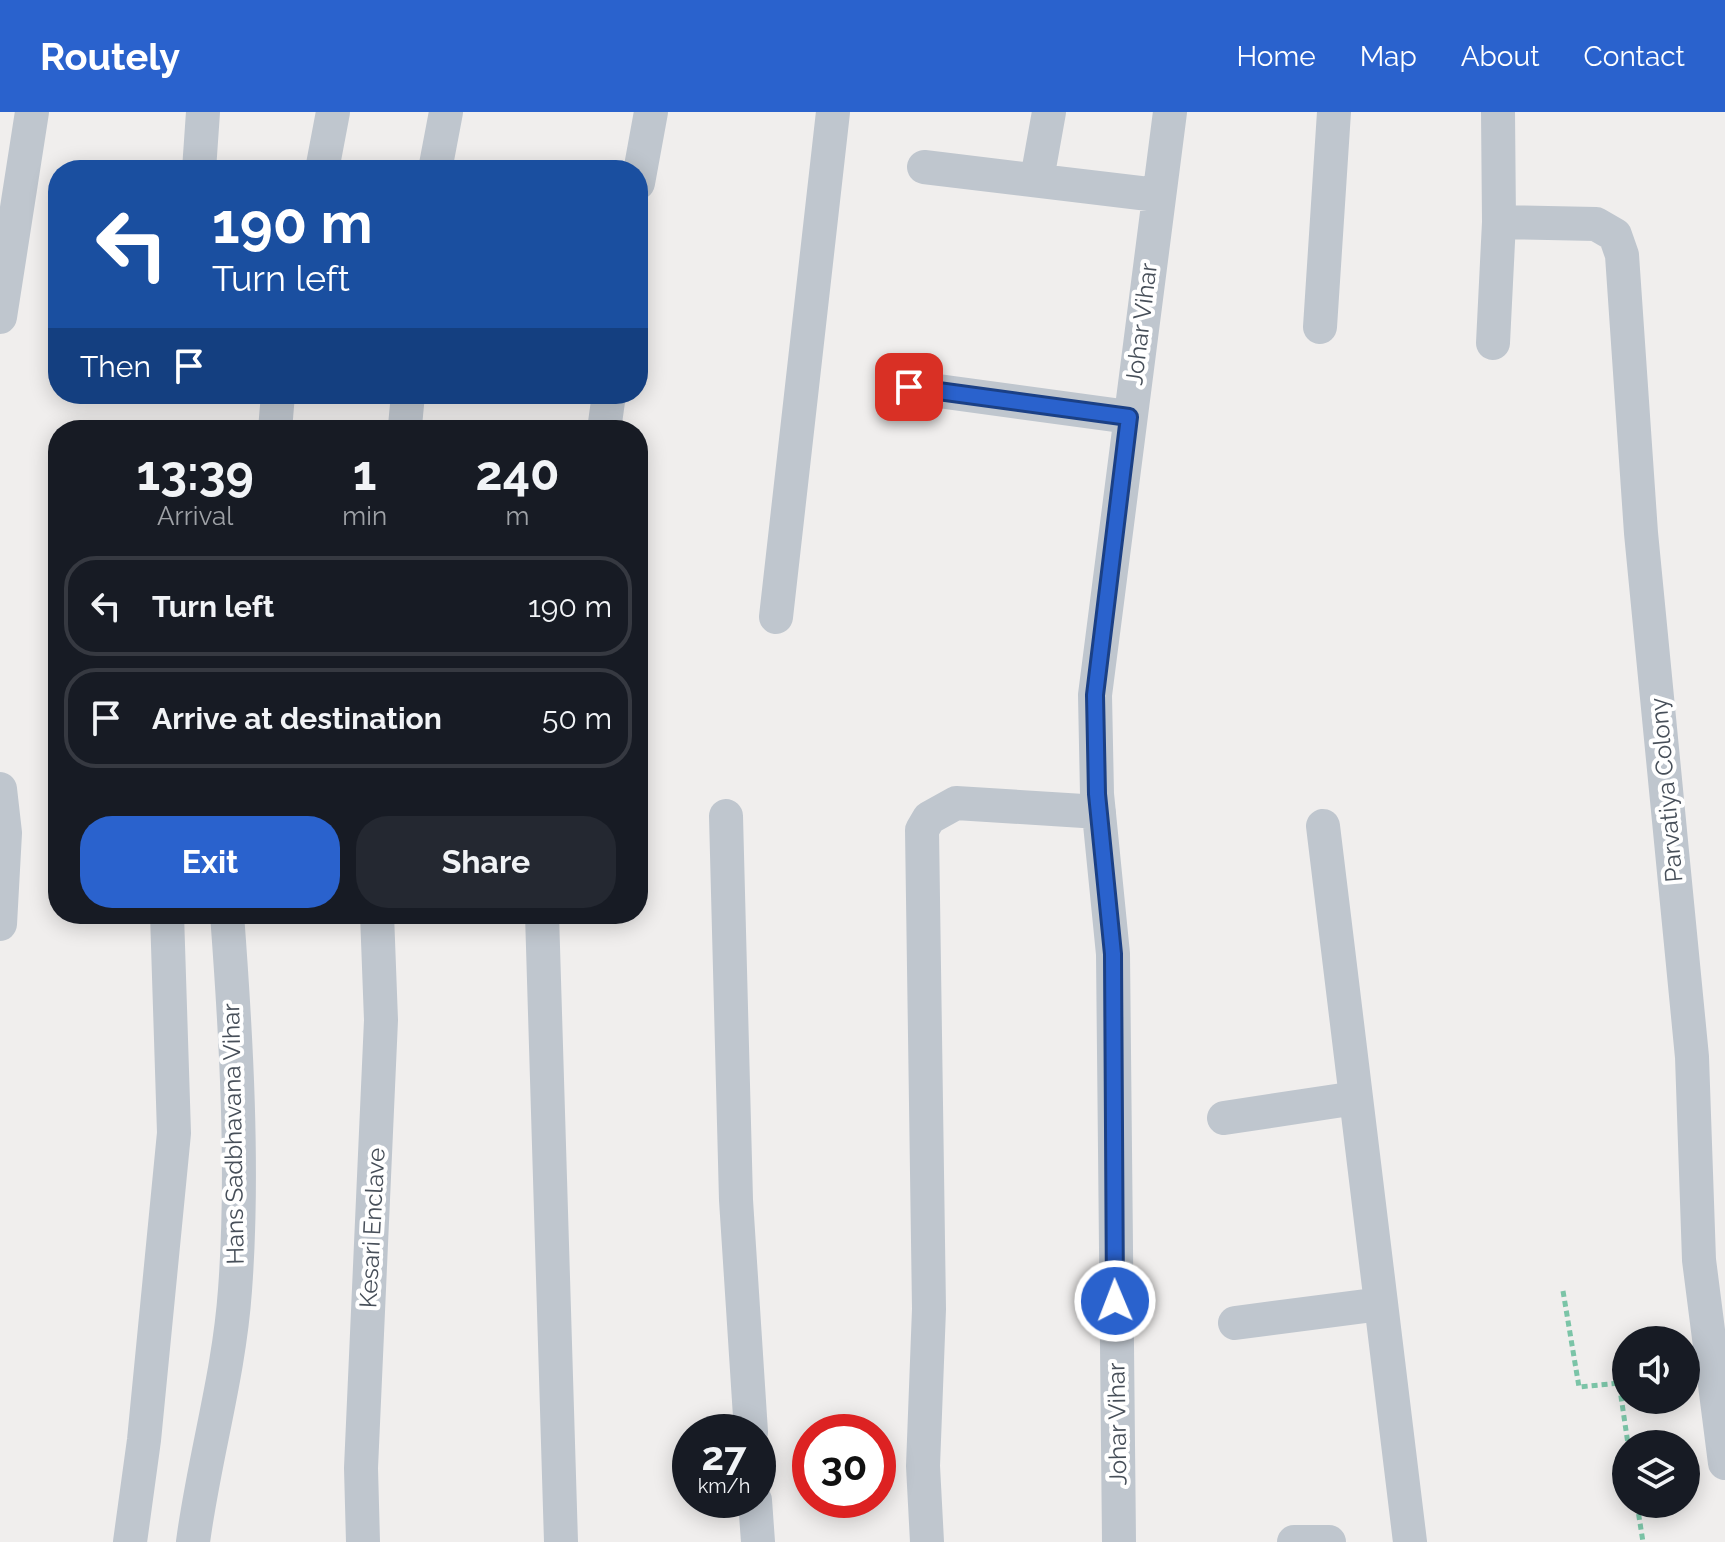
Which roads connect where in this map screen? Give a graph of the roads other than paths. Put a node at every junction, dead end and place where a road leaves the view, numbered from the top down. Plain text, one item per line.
1 (32, 112) edge
2 (203, 112) edge
3 (333, 112) edge
4 (446, 112) edge
5 (651, 112) edge
6 (833, 112) edge
7 (1049, 112) edge
8 (1170, 112) edge
9 (1334, 112) edge
10 (1498, 112) edge
11 (200, 160) edge
12 (324, 160) edge
13 (437, 160) edge
14 (642, 160) edge
15 (924, 167) dead end
16 (1037, 179) junction
17 (1157, 195) junction
18 (1499, 222) junction
19 (0, 317) edge
20 (1320, 327) dead end
21 (1493, 343) dead end
22 (909, 387) dead end
23 (1129, 417) junction
24 (776, 617) dead end
25 (0, 789) edge
26 (1099, 812) junction
27 (726, 816) dead end
28 (1323, 826) dead end
29 (0, 924) edge
30 (167, 924) edge
31 (227, 924) edge
32 (377, 924) edge
33 (542, 924) edge
34 (1356, 1098) junction
35 (1224, 1118) dead end
36 (1381, 1304) junction
37 (1235, 1323) dead end
38 (750, 1414) edge
39 (1725, 1463) edge
40 (756, 1518) edge
41 (130, 1542) edge
42 (193, 1542) edge
43 (363, 1542) edge
44 (561, 1542) edge
45 (758, 1542) edge
46 (927, 1542) edge
47 (1119, 1542) edge
48 (1294, 1542) edge
49 (1329, 1542) edge
50 (1410, 1542) edge

1 - 19 street
2 - 11 street
3 - 12 street
4 - 13 street
5 - 14 street
6 - 24 street
7 - 16 street
8 - 17 street, Johar Vihar
9 - 20 street
10 - 18 street
15 - 16 street
16 - 17 street
17 - 23 street, Johar Vihar
18 - 21 street
18 - 39 street, Parvatiya Colony
22 - 23 street
23 - 26 street, Johar Vihar
25 - 29 street
26 - 46 street
26 - 47 street, Johar Vihar
27 - 38 street
28 - 34 street
30 - 41 street
31 - 42 street, Hans Sadbhavana Vihar
32 - 43 street, Kesari Enclave
33 - 44 street
34 - 35 street
34 - 36 street
36 - 37 street
36 - 50 street
40 - 45 street
48 - 49 street

